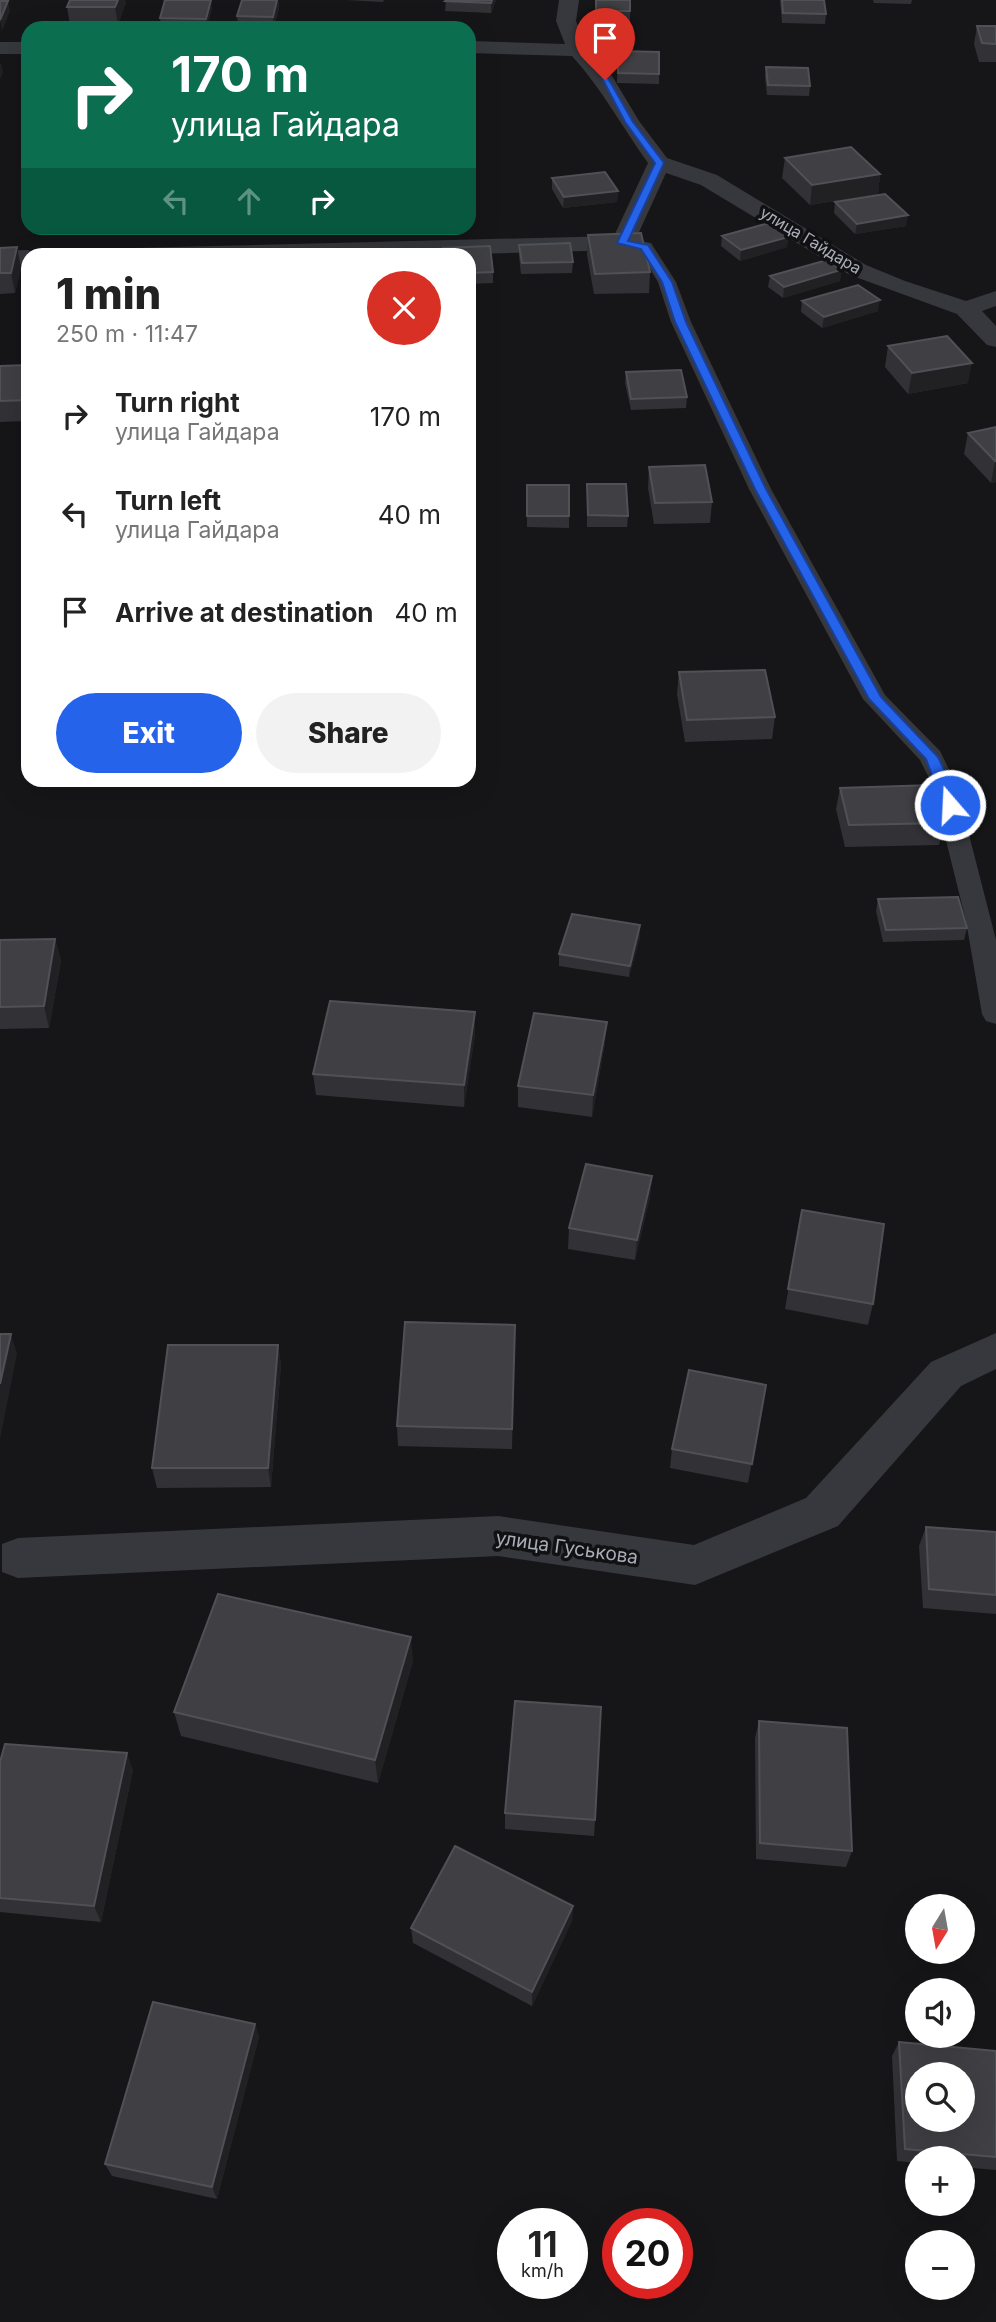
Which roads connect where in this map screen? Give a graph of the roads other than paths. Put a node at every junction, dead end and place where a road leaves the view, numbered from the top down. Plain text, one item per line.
1 (569, 0) edge
2 (476, 47) edge
3 (0, 48) edge
4 (21, 48) edge
5 (578, 50) junction
6 (659, 163) junction
7 (622, 243) junction
8 (419, 248) edge
9 (21, 257) edge
10 (0, 258) edge
11 (996, 298) edge
12 (966, 309) junction
13 (996, 340) edge
14 (996, 1014) edge
15 (996, 1350) edge
16 (18, 1558) dead end

1 - 5 street
2 - 5 street
3 - 4 street
5 - 6 street
6 - 7 street
6 - 12 street, улица Гайдара
7 - 8 street
7 - 14 lane
9 - 10 street
11 - 12 street
12 - 13 street, улица Гайдара
15 - 16 street, улица Гуськова

